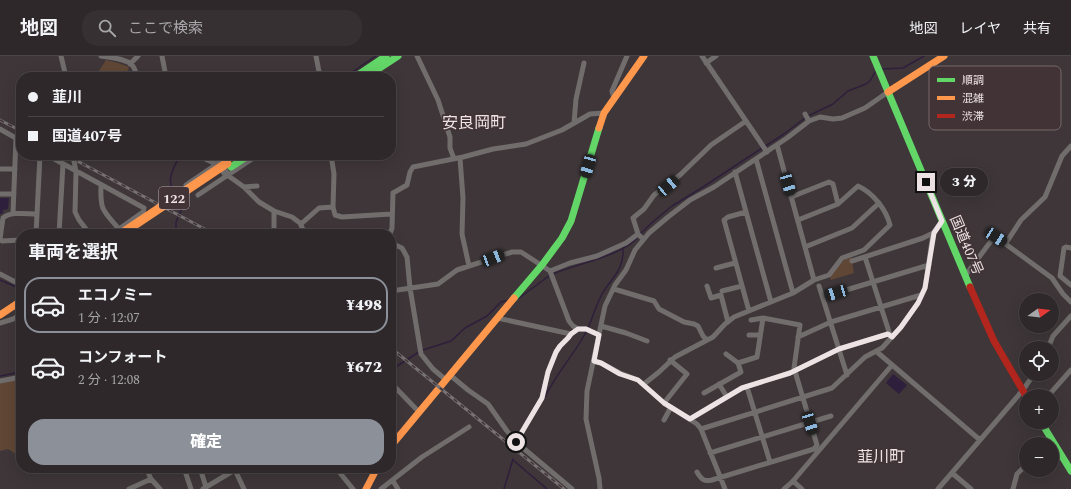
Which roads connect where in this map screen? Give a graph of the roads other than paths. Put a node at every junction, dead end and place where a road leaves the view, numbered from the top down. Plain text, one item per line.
1 (61, 56) edge
2 (101, 56) edge
3 (138, 56) edge
4 (162, 56) edge
5 (316, 56) edge
6 (386, 56) edge
7 (398, 56) edge
8 (417, 56) edge
9 (627, 56) edge
10 (644, 56) edge
11 (702, 56) edge
12 (716, 56) edge
13 (873, 56) edge
14 (944, 56) edge
15 (706, 63) junction
16 (130, 64) junction
17 (584, 64) dead end
18 (65, 72) edge
19 (136, 72) edge
20 (165, 72) edge
21 (319, 72) edge
22 (362, 72) edge
23 (374, 72) edge
24 (888, 92) junction
25 (614, 98) junction
26 (604, 113) junction
27 (805, 114) dead end
28 (809, 120) junction
29 (746, 121) junction
30 (574, 123) junction
31 (0, 130) edge
32 (16, 138) edge
33 (777, 144) junction
34 (1071, 146) edge
35 (766, 151) junction
36 (460, 158) junction
37 (454, 159) junction
38 (756, 159) junction
39 (16, 160) edge
40 (40, 160) edge
41 (56, 160) edge
42 (74, 160) edge
43 (206, 160) edge
44 (235, 160) edge
45 (242, 160) edge
46 (248, 160) edge
47 (332, 160) edge
48 (63, 164) junction
49 (216, 165) junction
50 (0, 169) edge
51 (229, 169) edge
52 (15, 170) junction
53 (76, 172) junction
54 (735, 172) junction
55 (101, 185) junction
56 (186, 185) dead end
57 (244, 186) junction
58 (257, 186) dead end
59 (0, 194) edge
60 (14, 194) junction
61 (198, 195) dead end
62 (792, 197) junction
63 (879, 203) junction
64 (838, 204) junction
65 (333, 207) junction
66 (274, 211) junction
67 (746, 212) junction
68 (14, 213) junction
69 (37, 214) junction
70 (391, 214) junction
71 (798, 220) junction
72 (942, 221) junction
73 (301, 224) junction
74 (36, 229) edge
75 (59, 229) edge
76 (85, 229) edge
77 (118, 229) edge
78 (123, 229) edge
79 (125, 229) edge
80 (139, 229) edge
81 (274, 229) edge
82 (303, 229) edge
83 (392, 229) edge
84 (934, 233) junction
85 (640, 236) junction
86 (16, 241) edge
87 (1006, 243) junction
88 (396, 245) edge
89 (805, 247) junction
90 (1071, 248) edge
91 (865, 257) junction
92 (852, 261) dead end
93 (736, 263) junction
94 (542, 265) junction
95 (929, 265) junction
96 (469, 266) junction
97 (716, 268) dead end
98 (0, 274) edge
99 (551, 274) junction
100 (965, 276) junction
101 (814, 280) junction
102 (16, 282) edge
103 (873, 282) junction
104 (1071, 285) edge
105 (707, 286) dead end
106 (742, 286) junction
107 (819, 286) dead end
108 (410, 288) junction
109 (614, 289) junction
110 (396, 290) edge
111 (722, 291) dead end
112 (793, 293) junction
113 (921, 295) junction
114 (823, 297) junction
115 (16, 300) edge
116 (771, 302) junction
117 (1071, 302) edge
118 (16, 305) edge
119 (881, 307) junction
120 (0, 311) edge
121 (16, 311) edge
122 (749, 311) junction
123 (0, 316) edge
124 (1071, 316) edge
125 (16, 317) edge
126 (497, 318) junction
127 (762, 318) junction
128 (751, 320) dead end
129 (0, 322) edge
130 (728, 322) junction
131 (831, 322) junction
132 (601, 326) junction
133 (578, 329) junction
134 (571, 334) junction
135 (750, 334) dead end
136 (599, 335) junction
137 (890, 335) junction
138 (760, 336) junction
139 (798, 337) junction
140 (707, 340) junction
141 (647, 341) dead end
142 (1051, 341) edge
143 (839, 349) junction
144 (877, 352) junction
145 (726, 354) dead end
146 (670, 360) junction
147 (594, 361) junction
148 (738, 363) junction
149 (892, 365) junction
150 (1071, 370) edge
151 (794, 371) junction
152 (847, 375) junction
153 (448, 377) junction
154 (16, 378) edge
155 (0, 381) edge
156 (644, 384) junction
157 (719, 384) junction
158 (747, 387) junction
159 (396, 388) edge
160 (1022, 389) edge
161 (1054, 389) edge
162 (704, 393) dead end
163 (727, 397) junction
164 (802, 397) junction
165 (1019, 398) edge
166 (664, 403) junction
167 (671, 407) junction
168 (419, 412) junction
169 (755, 412) junction
170 (831, 416) dead end
171 (690, 419) junction
172 (664, 420) dead end
173 (810, 423) junction
174 (469, 427) dead end
175 (700, 429) junction
176 (762, 437) junction
177 (396, 440) edge
178 (980, 440) junction
179 (516, 442) junction
180 (710, 453) junction
181 (1059, 454) edge
182 (770, 462) junction
183 (1071, 471) edge
184 (697, 472) dead end
185 (148, 473) edge
186 (186, 473) edge
187 (201, 473) edge
188 (228, 473) edge
189 (237, 473) edge
190 (340, 473) edge
191 (374, 473) edge
192 (952, 473) junction
193 (1019, 473) edge
194 (720, 478) junction
195 (151, 479) junction
196 (393, 481) junction
197 (793, 481) junction
198 (204, 488) edge
199 (129, 489) edge
200 (160, 489) edge
201 (191, 489) edge
202 (244, 489) edge
203 (353, 489) edge
204 (366, 489) edge
205 (381, 489) edge
206 (398, 489) edge
207 (572, 489) edge
208 (600, 489) edge
209 (725, 489) edge
210 (784, 489) edge
211 (802, 489) edge
212 (938, 489) edge
213 (971, 489) edge
214 (1013, 489) edge

1 - 18 street
2 - 16 street
3 - 16 street
4 - 20 street
5 - 21 street
6 - 22 main road
7 - 23 main road
8 - 37 street
9 - 25 street
10 - 25 main road
11 - 15 street
12 - 15 street
13 - 24 main road, 国道407号
14 - 24 main road
15 - 29 street
16 - 19 street
17 - 30 street
24 - 28 street
24 - 72 main road, 国道407号
25 - 26 main road
26 - 30 street
26 - 94 main road
27 - 28 street
28 - 33 street
29 - 35 street
29 - 85 street
30 - 36 street
31 - 32 street
33 - 35 street
33 - 62 street
34 - 87 street
35 - 38 street
36 - 37 street
36 - 96 street
37 - 70 street
38 - 54 street
38 - 112 street
39 - 52 street
40 - 69 street
41 - 48 street
42 - 53 street
43 - 49 street
44 - 51 main road, 122
45 - 51 main road, 122
46 - 51 street
47 - 65 street
48 - 53 street
48 - 75 street
49 - 51 street
49 - 51 street
49 - 56 street
50 - 52 street
51 - 57 street
51 - 61 street
51 - 79 main road, 122, bridge
51 - 80 main road, 122
52 - 60 street
53 - 55 street
53 - 76 street
54 - 67 street
54 - 85 street
55 - 77 street
55 - 78 street
57 - 58 street
57 - 66 street
59 - 60 street
60 - 68 street
62 - 64 street
62 - 71 street
63 - 64 street
63 - 89 street
63 - 101 street
64 - 71 street
65 - 70 street
65 - 73 street
66 - 73 street
66 - 81 street
67 - 93 street
67 - 116 street
68 - 69 street
68 - 86 street
69 - 74 street
70 - 83 street
71 - 89 street
72 - 84 street
72 - 100 main road, 国道407号
73 - 82 street
84 - 91 street
84 - 95 street
85 - 99 street
85 - 109 street
87 - 100 street
87 - 117 street
88 - 108 street
89 - 101 street
90 - 104 street
91 - 92 street
91 - 103 street
93 - 97 street
93 - 106 street
94 - 96 street
94 - 99 street
94 - 126 main road
95 - 103 street
95 - 113 street
96 - 108 street
98 - 102 street
99 - 133 street
100 - 160 main road, 国道407号
101 - 112 street
103 - 114 street
103 - 119 street
105 - 130 street
106 - 111 street
106 - 122 street
107 - 114 street
108 - 110 street
108 - 153 street
109 - 132 street
109 - 140 street
112 - 116 street
113 - 119 street
113 - 137 street
114 - 131 street
115 - 120 street
116 - 122 street
118 - 123 main road
119 - 131 street
119 - 137 street
121 - 129 main road
122 - 130 street
124 - 142 street
125 - 129 street
126 - 134 street
126 - 153 main road
127 - 128 street
127 - 138 street
127 - 139 street
130 - 140 street
131 - 139 street
131 - 143 street
132 - 136 street
132 - 141 street
133 - 134 street
133 - 136 street
134 - 179 street
135 - 138 street
136 - 147 street
137 - 143 street
137 - 144 street
138 - 148 street
139 - 151 street
140 - 146 street
143 - 151 street
143 - 152 street
144 - 149 street
144 - 152 street
145 - 148 street
146 - 156 street
146 - 166 street
147 - 156 street
147 - 208 street
148 - 157 street
149 - 178 street
149 - 197 street
150 - 161 street
151 - 158 street
151 - 164 street
152 - 164 street
153 - 168 main road
153 - 179 street
154 - 155 street
156 - 166 street
157 - 162 street
157 - 163 street
158 - 163 street
158 - 169 street
159 - 168 street
163 - 171 street
164 - 169 street
164 - 173 street
165 - 178 street
166 - 167 street
167 - 171 street
167 - 172 street
168 - 177 main road
169 - 175 street
169 - 176 street
170 - 173 street
171 - 175 street
173 - 176 street
173 - 182 street
174 - 196 street
175 - 180 street
176 - 180 street
176 - 182 street
178 - 192 street
179 - 207 street
180 - 194 street
181 - 183 main road
182 - 194 street
184 - 194 street
185 - 195 street
186 - 201 street
187 - 198 street
188 - 198 street
189 - 202 street
190 - 203 street
191 - 204 main road
192 - 212 street
192 - 213 street
193 - 214 street
194 - 209 street
195 - 199 street
195 - 200 street
196 - 205 street
196 - 206 street
197 - 210 street
197 - 211 street

